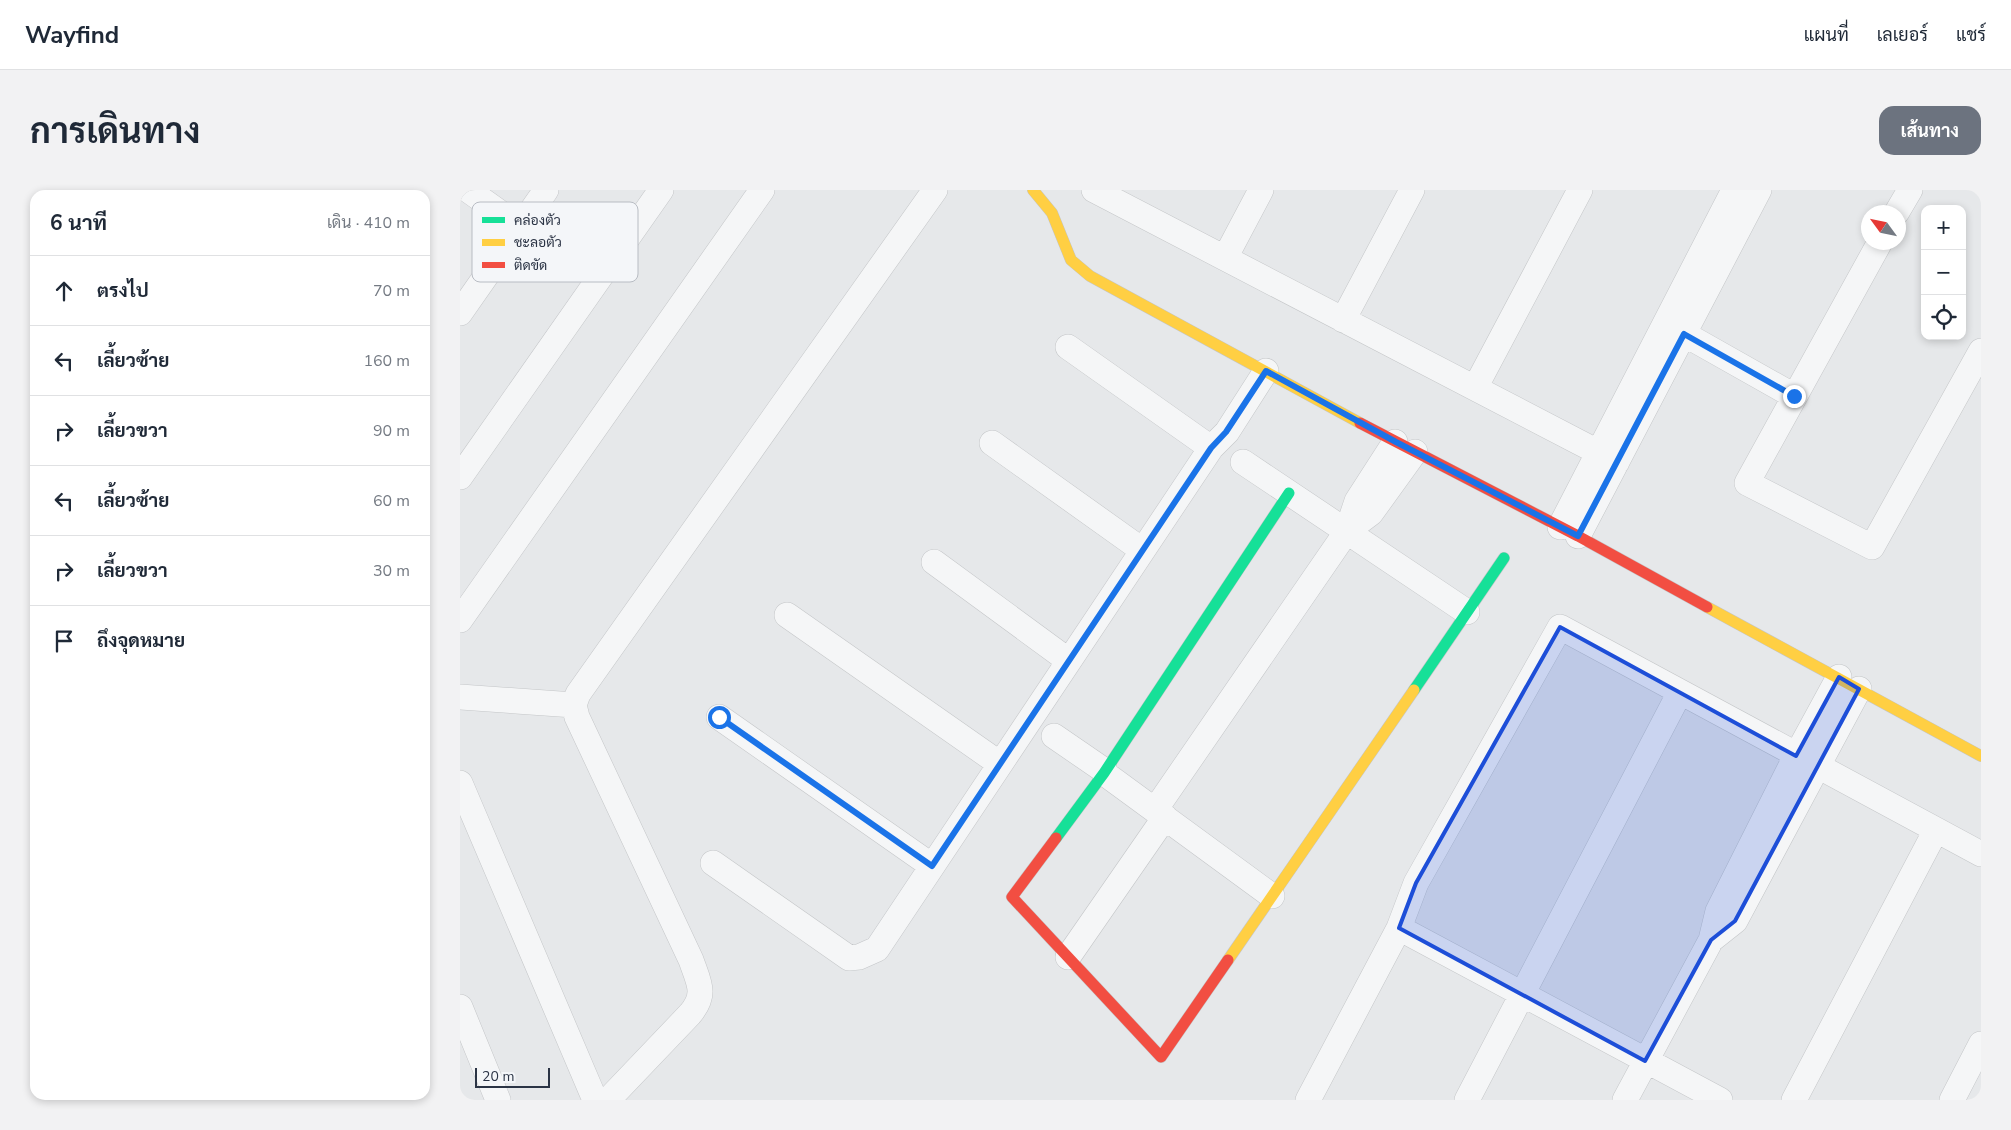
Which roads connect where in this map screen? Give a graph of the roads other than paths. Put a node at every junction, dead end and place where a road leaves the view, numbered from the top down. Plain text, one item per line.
1 (468, 190) edge
2 (546, 190) edge
3 (661, 190) edge
4 (762, 190) edge
5 (936, 190) edge
6 (1033, 190) edge
7 (1094, 190) edge
8 (1260, 190) edge
9 (1412, 190) edge
10 (1580, 190) edge
11 (1734, 190) edge
12 (1759, 190) edge
13 (1910, 190) edge
14 (485, 202) edge
15 (538, 202) edge
16 (1901, 205) edge
17 (638, 223) edge
18 (1876, 250) edge
19 (1225, 258) junction
20 (482, 282) edge
21 (597, 282) edge
22 (460, 313) edge
23 (1343, 320) junction
24 (1674, 328) junction
25 (1068, 347) dead end
26 (1981, 350) edge
27 (1259, 367) junction
28 (1475, 388) junction
29 (1794, 396) junction
30 (992, 443) dead end
31 (1405, 447) junction
32 (1211, 448) junction
33 (1607, 457) junction
34 (1243, 462) dead end
35 (460, 477) edge
36 (1289, 493) junction
37 (1347, 531) junction
38 (1569, 531) junction
39 (1142, 550) junction
40 (1504, 558) dead end
41 (934, 562) dead end
42 (1467, 612) junction
43 (787, 615) dead end
44 (460, 620) edge
45 (1069, 661) junction
46 (1849, 683) junction
47 (1680, 692) junction
48 (460, 698) edge
49 (574, 705) junction
50 (719, 717) dead end
51 (1054, 736) dead end
52 (1981, 756) edge
53 (1806, 761) junction
54 (1000, 764) junction
55 (1105, 772) junction
56 (460, 783) edge
57 (1160, 814) junction
58 (1936, 830) junction
59 (1981, 854) edge
60 (713, 863) dead end
61 (932, 866) junction
62 (1272, 896) junction
63 (1399, 928) junction
64 (1068, 957) junction
65 (1522, 994) junction
66 (460, 1007) edge
67 (1981, 1044) edge
68 (1645, 1060) junction
69 (498, 1100) edge
70 (595, 1100) edge
71 (608, 1100) edge
72 (1308, 1100) edge
73 (1467, 1100) edge
74 (1625, 1100) edge
75 (1720, 1100) edge
76 (1794, 1100) edge
77 (1952, 1100) edge

1 - 14 street
2 - 15 street
3 - 17 street
4 - 44 street
5 - 49 street
6 - 27 street
7 - 19 street
8 - 19 street
9 - 23 street
10 - 28 street
11 - 24 street
12 - 24 street
13 - 16 street
18 - 29 street
19 - 23 street
20 - 22 street
21 - 35 street
23 - 28 street
24 - 29 street
24 - 33 street
25 - 32 street
26 - 29 street
27 - 31 street
27 - 32 street
28 - 33 street
30 - 39 street
31 - 37 street
31 - 38 street
32 - 39 street
33 - 38 street
34 - 36 street
36 - 37 street
36 - 55 street
37 - 42 street
37 - 57 street
38 - 46 street
39 - 45 street
40 - 42 street
41 - 45 street
42 - 62 street
43 - 54 street
45 - 54 street
46 - 52 street
46 - 53 street
47 - 53 street
47 - 63 street
47 - 65 street
48 - 49 street
49 - 71 street
50 - 61 street
51 - 55 street
53 - 58 street
53 - 68 street
54 - 61 street
55 - 57 street
55 - 64 street
56 - 70 street
57 - 62 street
57 - 64 street
58 - 59 street
58 - 76 street
60 - 61 street
62 - 64 street
63 - 65 street
63 - 72 street
65 - 68 street
65 - 73 street
66 - 69 street
67 - 77 street
68 - 74 street
68 - 75 street

